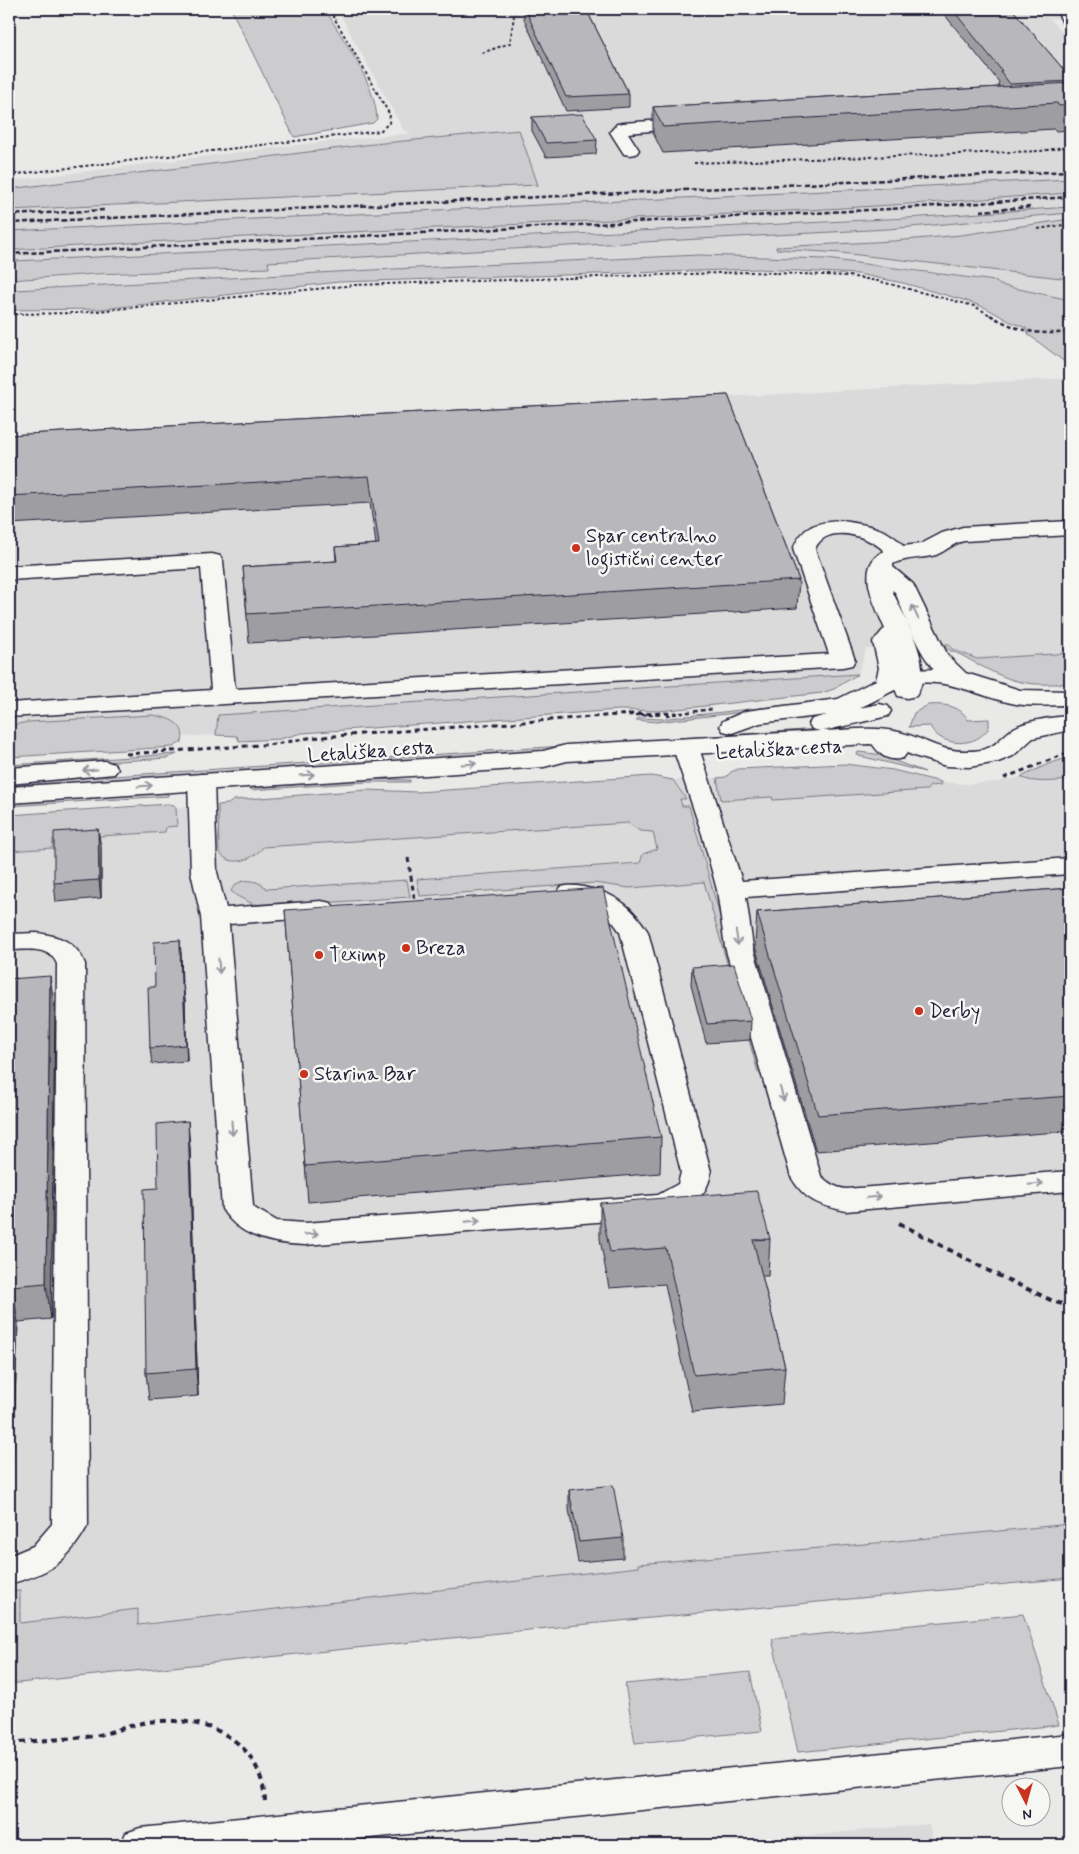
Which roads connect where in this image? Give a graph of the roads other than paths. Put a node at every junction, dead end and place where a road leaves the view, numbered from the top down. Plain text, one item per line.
1 (1064, 9) edge
2 (1070, 22) edge
3 (710, 122) edge
4 (630, 150) dead end
5 (1070, 528) edge
6 (890, 562) junction
7 (9, 573) edge
8 (960, 679) junction
9 (902, 684) junction
10 (224, 697) junction
11 (1070, 698) edge
12 (1009, 701) junction
13 (1070, 708) edge
14 (9, 710) edge
15 (880, 711) junction
16 (726, 717) junction
17 (1070, 723) edge
18 (1024, 734) junction
19 (1070, 737) edge
20 (888, 745) junction
21 (688, 754) junction
22 (544, 759) junction
23 (9, 776) edge
24 (201, 782) junction
25 (9, 795) edge
26 (1070, 866) edge
27 (730, 890) junction
28 (541, 893) edge
29 (349, 907) edge
30 (215, 917) junction
31 (9, 942) edge
32 (1070, 1181) edge
33 (9, 1570) edge
34 (1070, 1750) edge
35 (140, 1845) edge

1 - 2 main road
3 - 4 main road
5 - 6 main road
8 -> 6 main road
6 - 9 main road
6 - 10 main road
7 - 10 main road
8 - 9 main road, Letališka cesta
8 - 12 main road, Letališka cesta
9 - 12 main road, Letališka cesta
9 - 15 main road, Letališka cesta
9 - 16 main road, Letališka cesta
10 - 14 main road
11 - 12 main road, Letališka cesta
12 - 13 main road, Letališka cesta
12 - 18 main road
15 - 16 main road, Letališka cesta
15 - 20 main road
16 -> 23 main road, Letališka cesta
17 - 18 main road, Letališka cesta
18 - 20 main road, Letališka cesta
19 - 20 main road, Letališka cesta
20 - 21 main road, Letališka cesta
20 - 22 main road, Letališka cesta
21 - 22 main road, Letališka cesta
21 - 27 main road
24 -> 22 main road, Letališka cesta
25 -> 24 main road, Letališka cesta
24 - 30 main road
26 - 27 main road
27 -> 32 main road
30 -> 28 main road
29 - 30 main road
31 - 33 main road
34 - 35 main road

